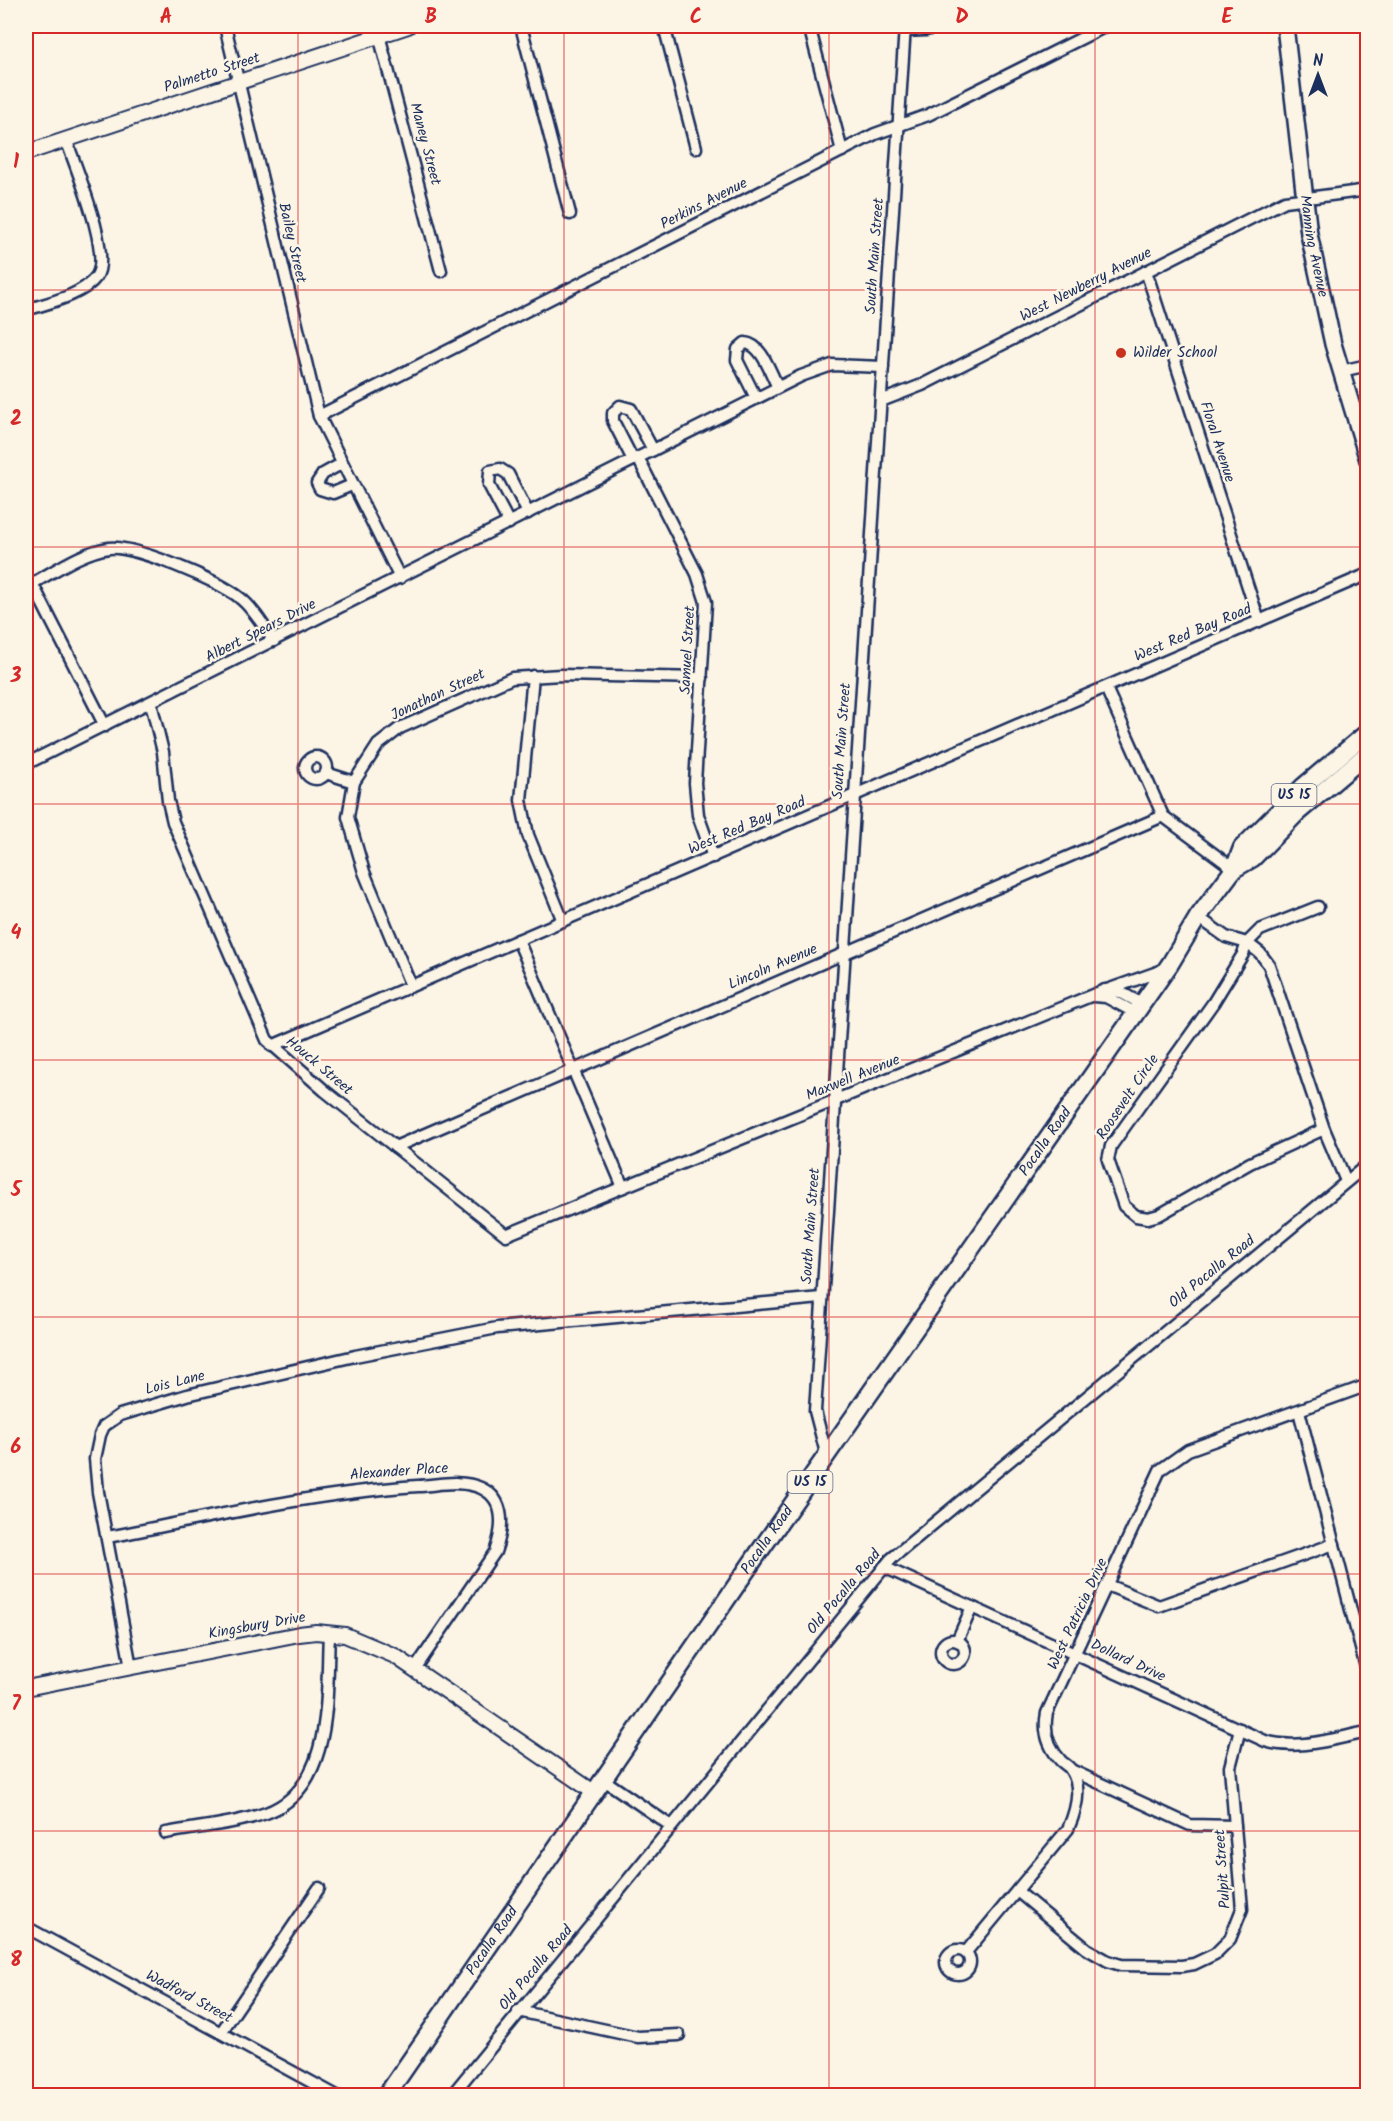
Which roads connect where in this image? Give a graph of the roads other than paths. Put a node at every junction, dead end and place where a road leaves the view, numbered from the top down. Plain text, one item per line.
1 (225, 26) edge
2 (408, 26) edge
3 (521, 26) edge
4 (664, 26) edge
5 (809, 26) edge
6 (941, 26) edge
7 (1107, 26) edge
8 (1285, 26) edge
9 (904, 28) edge
10 (378, 30) edge
11 (238, 82) junction
12 (898, 126) junction
13 (66, 139) junction
14 (696, 148) dead end
15 (842, 151) junction
16 (26, 153) edge
17 (1368, 190) edge
18 (1305, 199) junction
19 (570, 214) dead end
20 (441, 271) dead end
21 (1146, 271) junction
22 (26, 310) edge
23 (1368, 365) edge
24 (883, 367) junction
25 (1341, 371) junction
26 (778, 387) junction
27 (756, 398) junction
28 (881, 400) junction
29 (319, 416) junction
30 (653, 450) junction
31 (635, 459) junction
32 (1368, 460) edge
33 (341, 464) junction
34 (352, 485) junction
35 (528, 513) junction
36 (508, 523) junction
37 (1367, 575) edge
38 (400, 578) junction
39 (29, 585) edge
40 (1258, 621) junction
41 (274, 641) junction
42 (533, 676) junction
43 (702, 678) junction
44 (1106, 687) junction
45 (151, 703) junction
46 (105, 726) junction
47 (1368, 732) edge
48 (1368, 753) edge
49 (26, 765) edge
50 (326, 773) dead end
51 (354, 782) junction
52 (854, 796) junction
53 (1163, 816) junction
54 (713, 857) junction
55 (1234, 869) junction
56 (1318, 907) dead end
57 (1198, 917) junction
58 (563, 921) junction
59 (518, 940) junction
60 (1247, 943) junction
61 (844, 952) junction
62 (1166, 969) junction
63 (411, 986) junction
64 (1105, 990) junction
65 (1093, 996) junction
66 (1138, 1009) junction
67 (272, 1046) junction
68 (573, 1069) junction
69 (835, 1102) junction
70 (1324, 1129) junction
71 (395, 1147) junction
72 (1368, 1164) edge
73 (1346, 1181) junction
74 (623, 1188) junction
75 (821, 1298) junction
76 (1368, 1385) edge
77 (1299, 1411) junction
78 (827, 1458) junction
79 (108, 1537) junction
80 (1334, 1544) junction
81 (884, 1567) junction
82 (1107, 1585) junction
83 (972, 1607) junction
84 (329, 1633) junction
85 (957, 1641) dead end
86 (1076, 1654) junction
87 (131, 1667) junction
88 (415, 1669) junction
89 (1368, 1675) edge
90 (26, 1688) edge
91 (1240, 1730) junction
92 (1368, 1732) edge
93 (1071, 1770) junction
94 (599, 1786) junction
95 (671, 1826) junction
96 (1235, 1826) junction
97 (166, 1833) dead end
98 (319, 1888) dead end
99 (1017, 1891) junction
100 (26, 1927) edge
101 (966, 1952) dead end
102 (518, 2011) junction
103 (222, 2031) junction
104 (679, 2035) dead end
105 (337, 2096) edge
106 (386, 2096) edge
107 (451, 2096) edge

1 - 11 street, Bailey Street
2 - 10 street, Palmetto Street
3 - 19 street
4 - 14 street
5 - 15 street
6 - 9 street
7 - 12 street, Perkins Avenue
8 - 18 main road, Manning Avenue
9 - 12 street, South Main Street
10 - 11 street, Palmetto Street
10 - 20 street, Maney Street
11 - 13 street, Palmetto Street
11 - 29 street, Bailey Street
12 - 15 street, Perkins Avenue
12 - 24 street, South Main Street
13 - 16 street, Palmetto Street
13 - 22 street
15 - 29 street, Perkins Avenue
17 - 18 street, West Newberry Avenue
18 - 21 street, West Newberry Avenue
18 - 25 main road, Manning Avenue
21 - 28 street, West Newberry Avenue
21 - 40 street, Floral Avenue
23 - 25 street
24 - 26 street, Albert Spears Drive
24 - 28 street, South Main Street
25 - 32 main road, Manning Avenue
26 - 27 street, Albert Spears Drive
26 - 27 street
27 - 30 street, Albert Spears Drive
28 - 52 street, South Main Street
29 - 33 street, Bailey Street
30 - 31 street, Albert Spears Drive
30 - 31 street
31 - 35 street, Albert Spears Drive
31 - 43 street, Samuel Street
33 - 34 street, Bailey Street
33 - 34 street
34 - 38 street, Bailey Street
35 - 36 street, Albert Spears Drive
35 - 36 street
36 - 38 street, Albert Spears Drive
37 - 40 street, West Red Bay Road
38 - 41 street, Albert Spears Drive
39 - 41 street
39 - 46 street
40 - 44 street, West Red Bay Road
41 - 45 street, Albert Spears Drive
42 - 43 street, Jonathan Street
42 - 51 street, Jonathan Street
42 - 58 street
43 - 54 street, Samuel Street
44 - 52 street, West Red Bay Road
44 - 53 street
45 - 46 street, Albert Spears Drive
45 - 67 street, Houck Street
46 - 49 street, Albert Spears Drive
47 - 55 main road, Pocalla Road / US 15
48 - 55 main road, Pocalla Road / US 15
50 - 51 street
51 - 63 street, Jonathan Street
52 - 54 street, West Red Bay Road
52 - 61 street, South Main Street
53 - 55 street
53 - 61 street, Lincoln Avenue
54 - 58 street, West Red Bay Road
55 - 57 main road, Pocalla Road / US 15
56 - 60 street
57 - 60 street
57 - 62 main road, Pocalla Road / US 15
58 - 59 street, West Red Bay Road
59 - 63 street, West Red Bay Road
59 - 68 street
60 - 70 street
60 - 70 street, Roosevelt Circle
61 - 68 street, Lincoln Avenue
61 - 69 street, South Main Street
62 - 64 street, Maxwell Avenue
62 - 66 main road, Pocalla Road / US 15
63 - 67 street, West Red Bay Road
64 - 65 street, Maxwell Avenue
64 - 66 street
65 - 66 street
65 - 69 street, Maxwell Avenue
66 - 78 main road, Pocalla Road / US 15
67 - 71 street, Houck Street
68 - 71 street, Lincoln Avenue
68 - 74 street
69 - 74 street, Maxwell Avenue
69 - 75 street, South Main Street
70 - 73 street
71 - 74 street, Houck Street
72 - 73 street, Old Pocalla Road
73 - 81 street, Old Pocalla Road
75 - 78 street, South Main Street
75 - 79 street, Lois Lane
76 - 77 street, West Patricia Drive
77 - 80 street
77 - 82 street, West Patricia Drive
78 - 94 main road, Pocalla Road / US 15
79 - 87 street, Lois Lane
79 - 88 street, Alexander Place
80 - 82 street
80 - 89 street
81 - 83 street, Dollard Drive
81 - 95 street, Old Pocalla Road
82 - 86 street, West Patricia Drive
83 - 85 street
83 - 86 street, Dollard Drive
84 - 87 street, Kingsbury Drive
84 - 88 street, Kingsbury Drive
84 - 97 street
86 - 91 street, Dollard Drive
86 - 93 street, West Patricia Drive
87 - 90 street, Kingsbury Drive
88 - 94 street, Kingsbury Drive
91 - 92 street, Dollard Drive
91 - 96 street, Pulpit Street
93 - 96 street
93 - 99 street, West Patricia Drive
94 - 95 street
94 - 106 main road, Pocalla Road / US 15
95 - 102 street, Old Pocalla Road
96 - 99 street, Pulpit Street
98 - 103 street
99 - 101 street, West Patricia Drive
100 - 103 street, Wadford Street
102 - 104 street
102 - 107 street, Old Pocalla Road
103 - 105 street, Wadford Street

